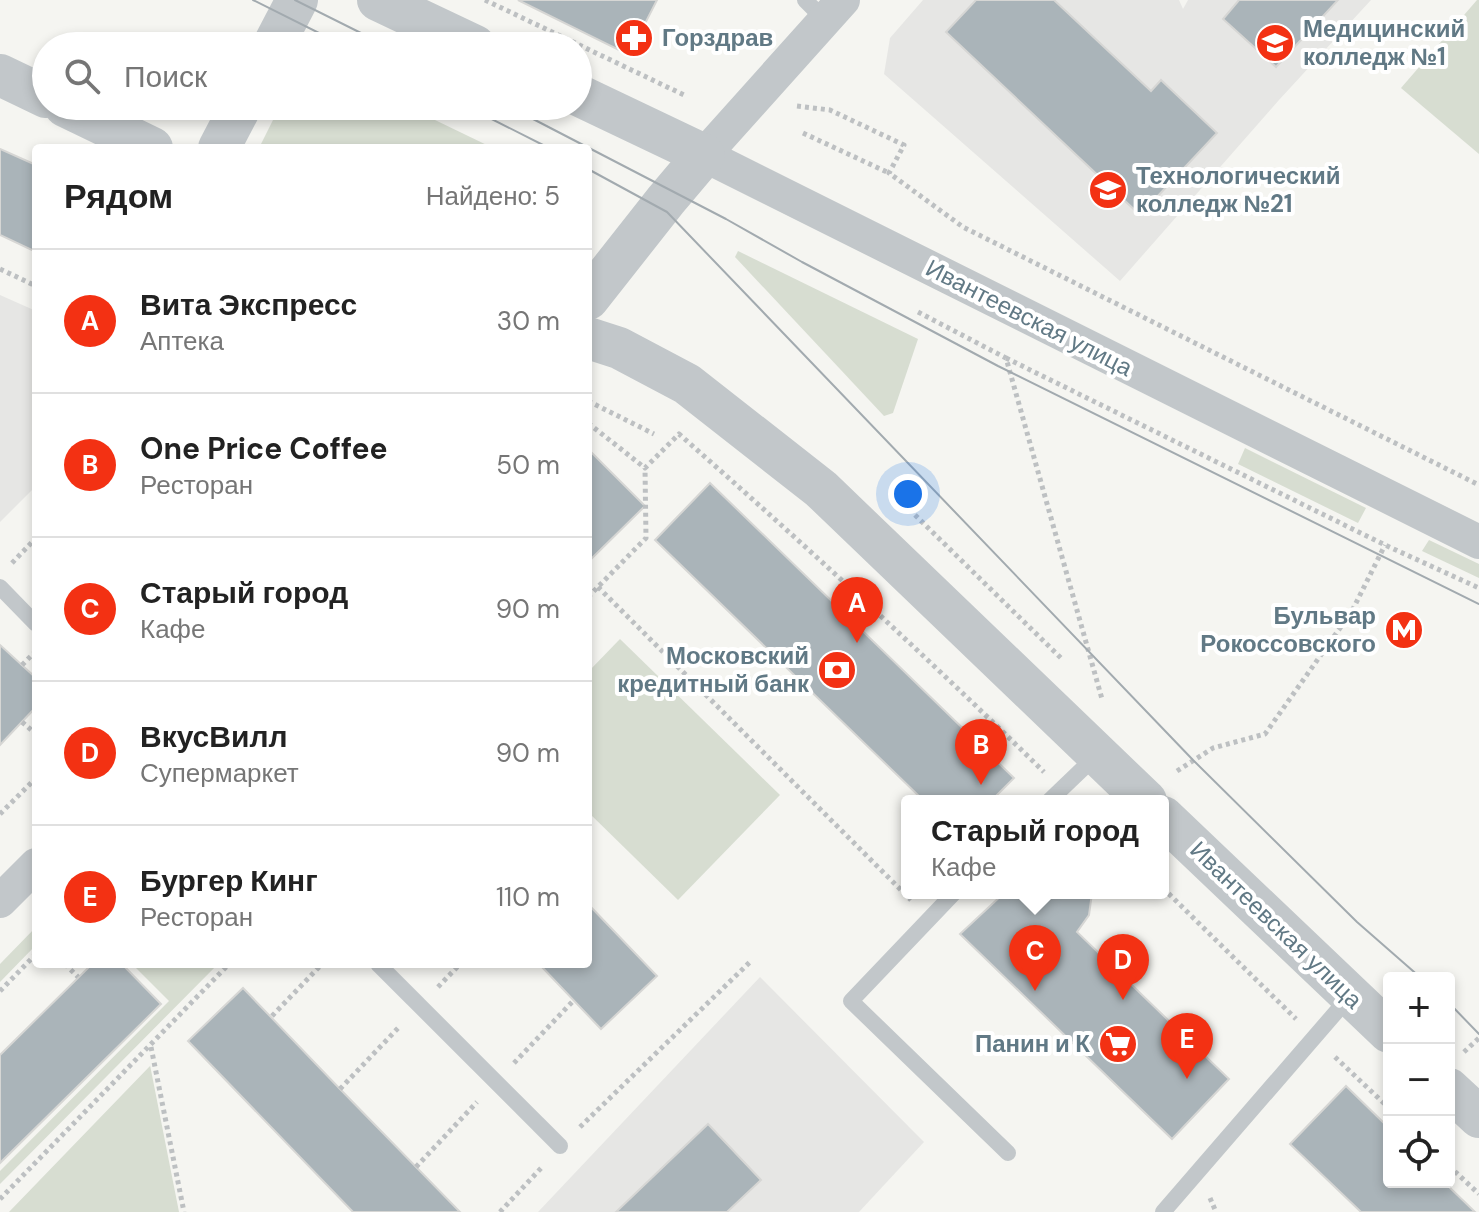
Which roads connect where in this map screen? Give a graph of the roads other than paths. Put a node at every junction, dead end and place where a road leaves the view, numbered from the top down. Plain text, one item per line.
1 (297, 0) edge
2 (378, 0) edge
3 (824, 7) edge
4 (280, 32) edge
5 (445, 32) edge
6 (0, 75) edge
7 (32, 90) edge
8 (592, 102) edge
9 (94, 120) edge
10 (234, 120) edge
11 (144, 144) edge
12 (221, 144) edge
13 (704, 155) junction
14 (592, 294) edge
15 (592, 339) edge
16 (1479, 542) edge
17 (0, 587) edge
18 (32, 620) edge
19 (1099, 753) junction
20 (1055, 795) edge
21 (1140, 795) edge
22 (1169, 823) edge
23 (32, 869) edge
24 (948, 899) edge
25 (0, 901) edge
26 (382, 968) edge
27 (1350, 996) junction
28 (1383, 1026) edge
29 (1455, 1095) edge
30 (1479, 1117) edge
31 (560, 1146) road end
32 (1008, 1153) dead end
33 (1163, 1212) edge

1 - 4 street
2 - 5 street
3 - 13 street
6 - 7 street
8 - 13 street, Ивантеевская улица
9 - 11 street
10 - 12 street
13 - 14 street
13 - 16 street, Ивантеевская улица
15 - 19 street
17 - 18 lane
19 - 20 lane
19 - 21 street
22 - 27 street, Ивантеевская улица
23 - 25 street
24 - 32 lane
26 - 31 lane
27 - 28 street, Ивантеевская улица
27 - 33 lane
29 - 30 street

